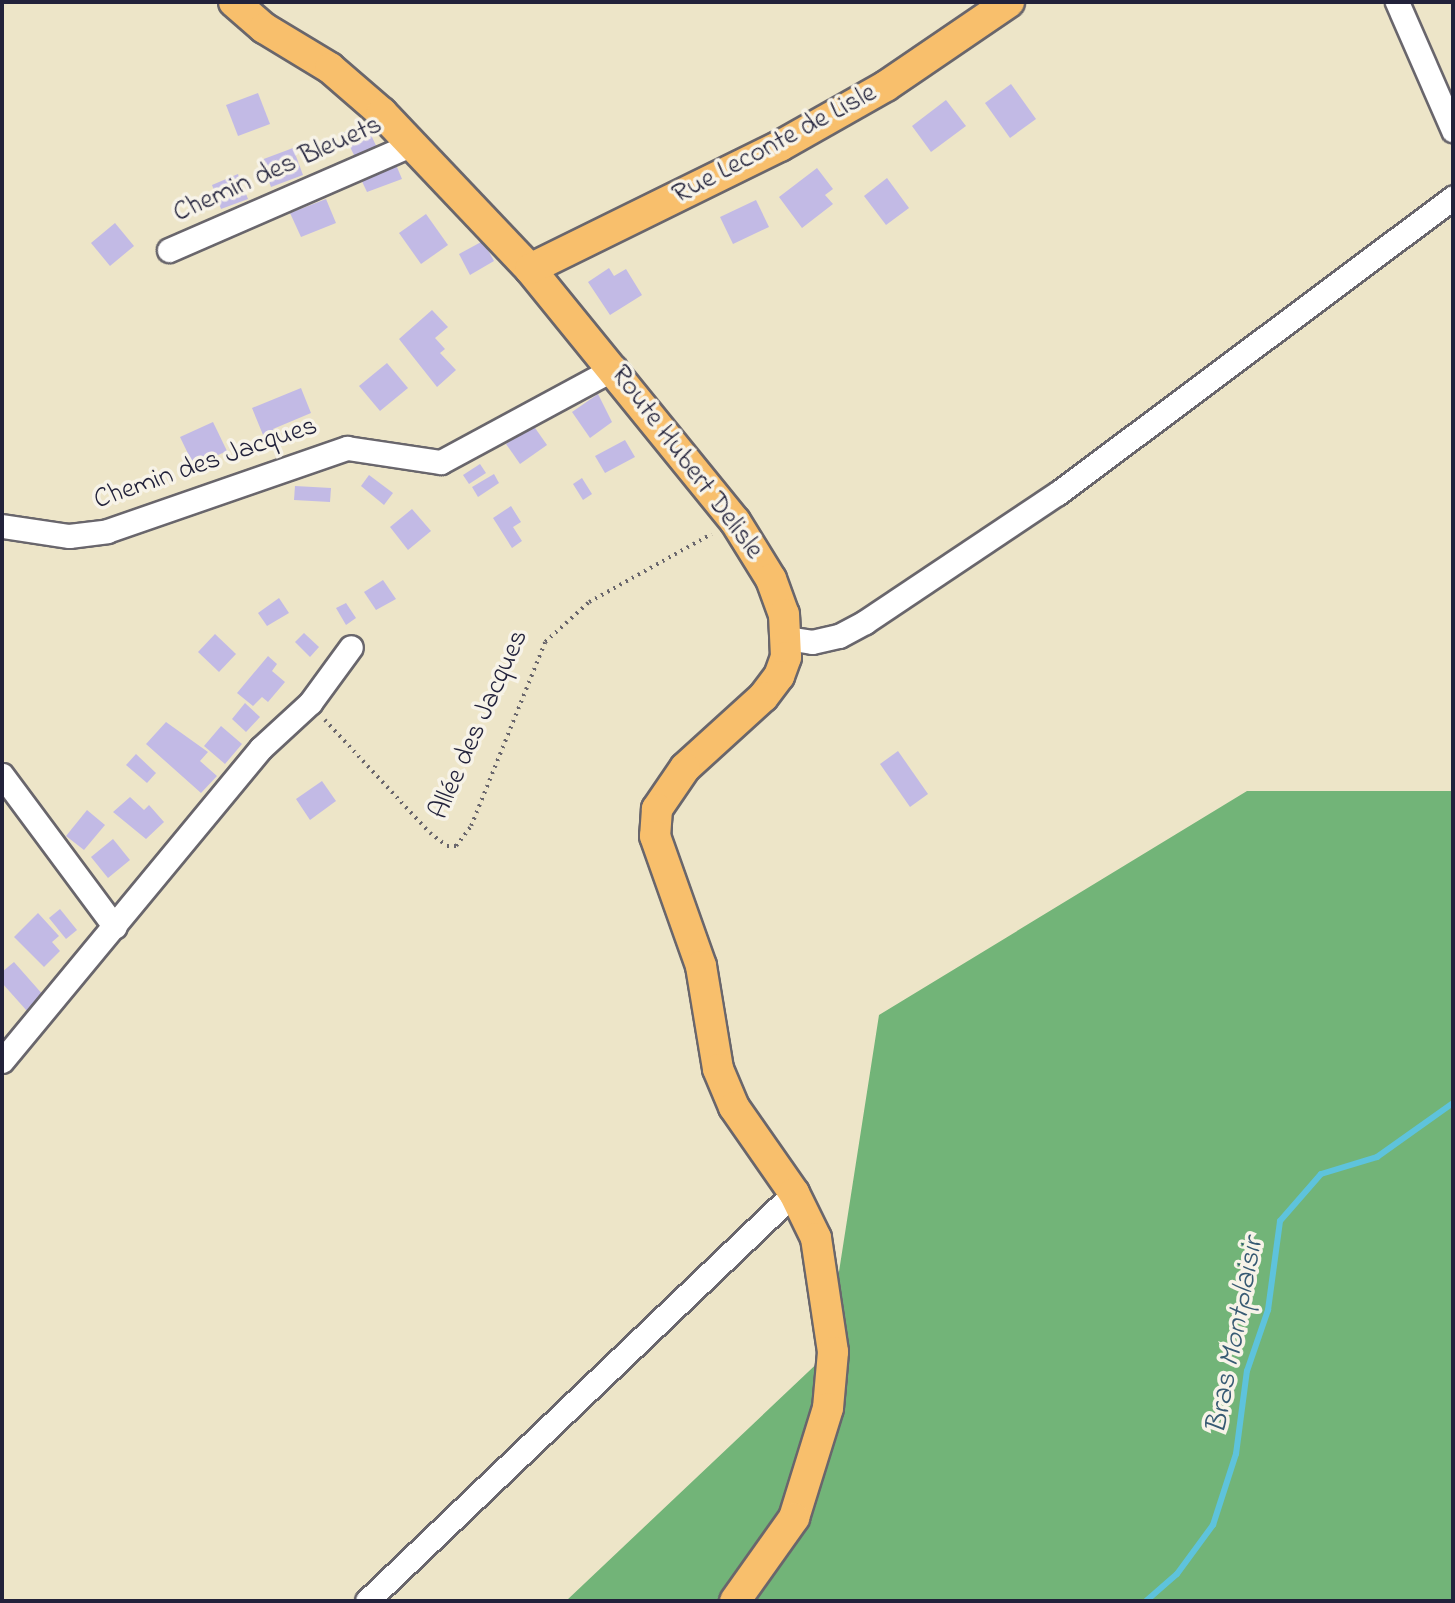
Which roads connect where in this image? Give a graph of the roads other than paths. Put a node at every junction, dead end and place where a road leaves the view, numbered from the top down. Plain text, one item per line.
1 (234, 2) edge
2 (1009, 2) edge
3 (1397, 2) edge
4 (1453, 130) edge
5 (410, 145) junction
6 (1453, 197) edge
7 (169, 250) dead end
8 (530, 269) junction
9 (615, 368) junction
10 (2, 526) edge
11 (787, 638) junction
12 (351, 647) dead end
13 (2, 775) edge
14 (115, 928) junction
15 (2, 1061) edge
16 (794, 1193) junction
17 (367, 1601) edge
18 (735, 1601) edge

1 - 5 main road, Route Hubert Delisle
2 - 8 main road, Rue Leconte de Lisle
3 - 4 street
5 - 7 street, Chemin des Bleuets
5 - 8 main road, Route Hubert Delisle
6 - 11 street
8 - 9 main road, Route Hubert Delisle
9 - 10 street, Chemin des Jacques
9 - 11 main road, Route Hubert Delisle
11 - 16 main road, Route Hubert Delisle
12 - 14 street
13 - 14 street
14 - 15 street
16 - 17 street
16 - 18 main road, Route Hubert Delisle

